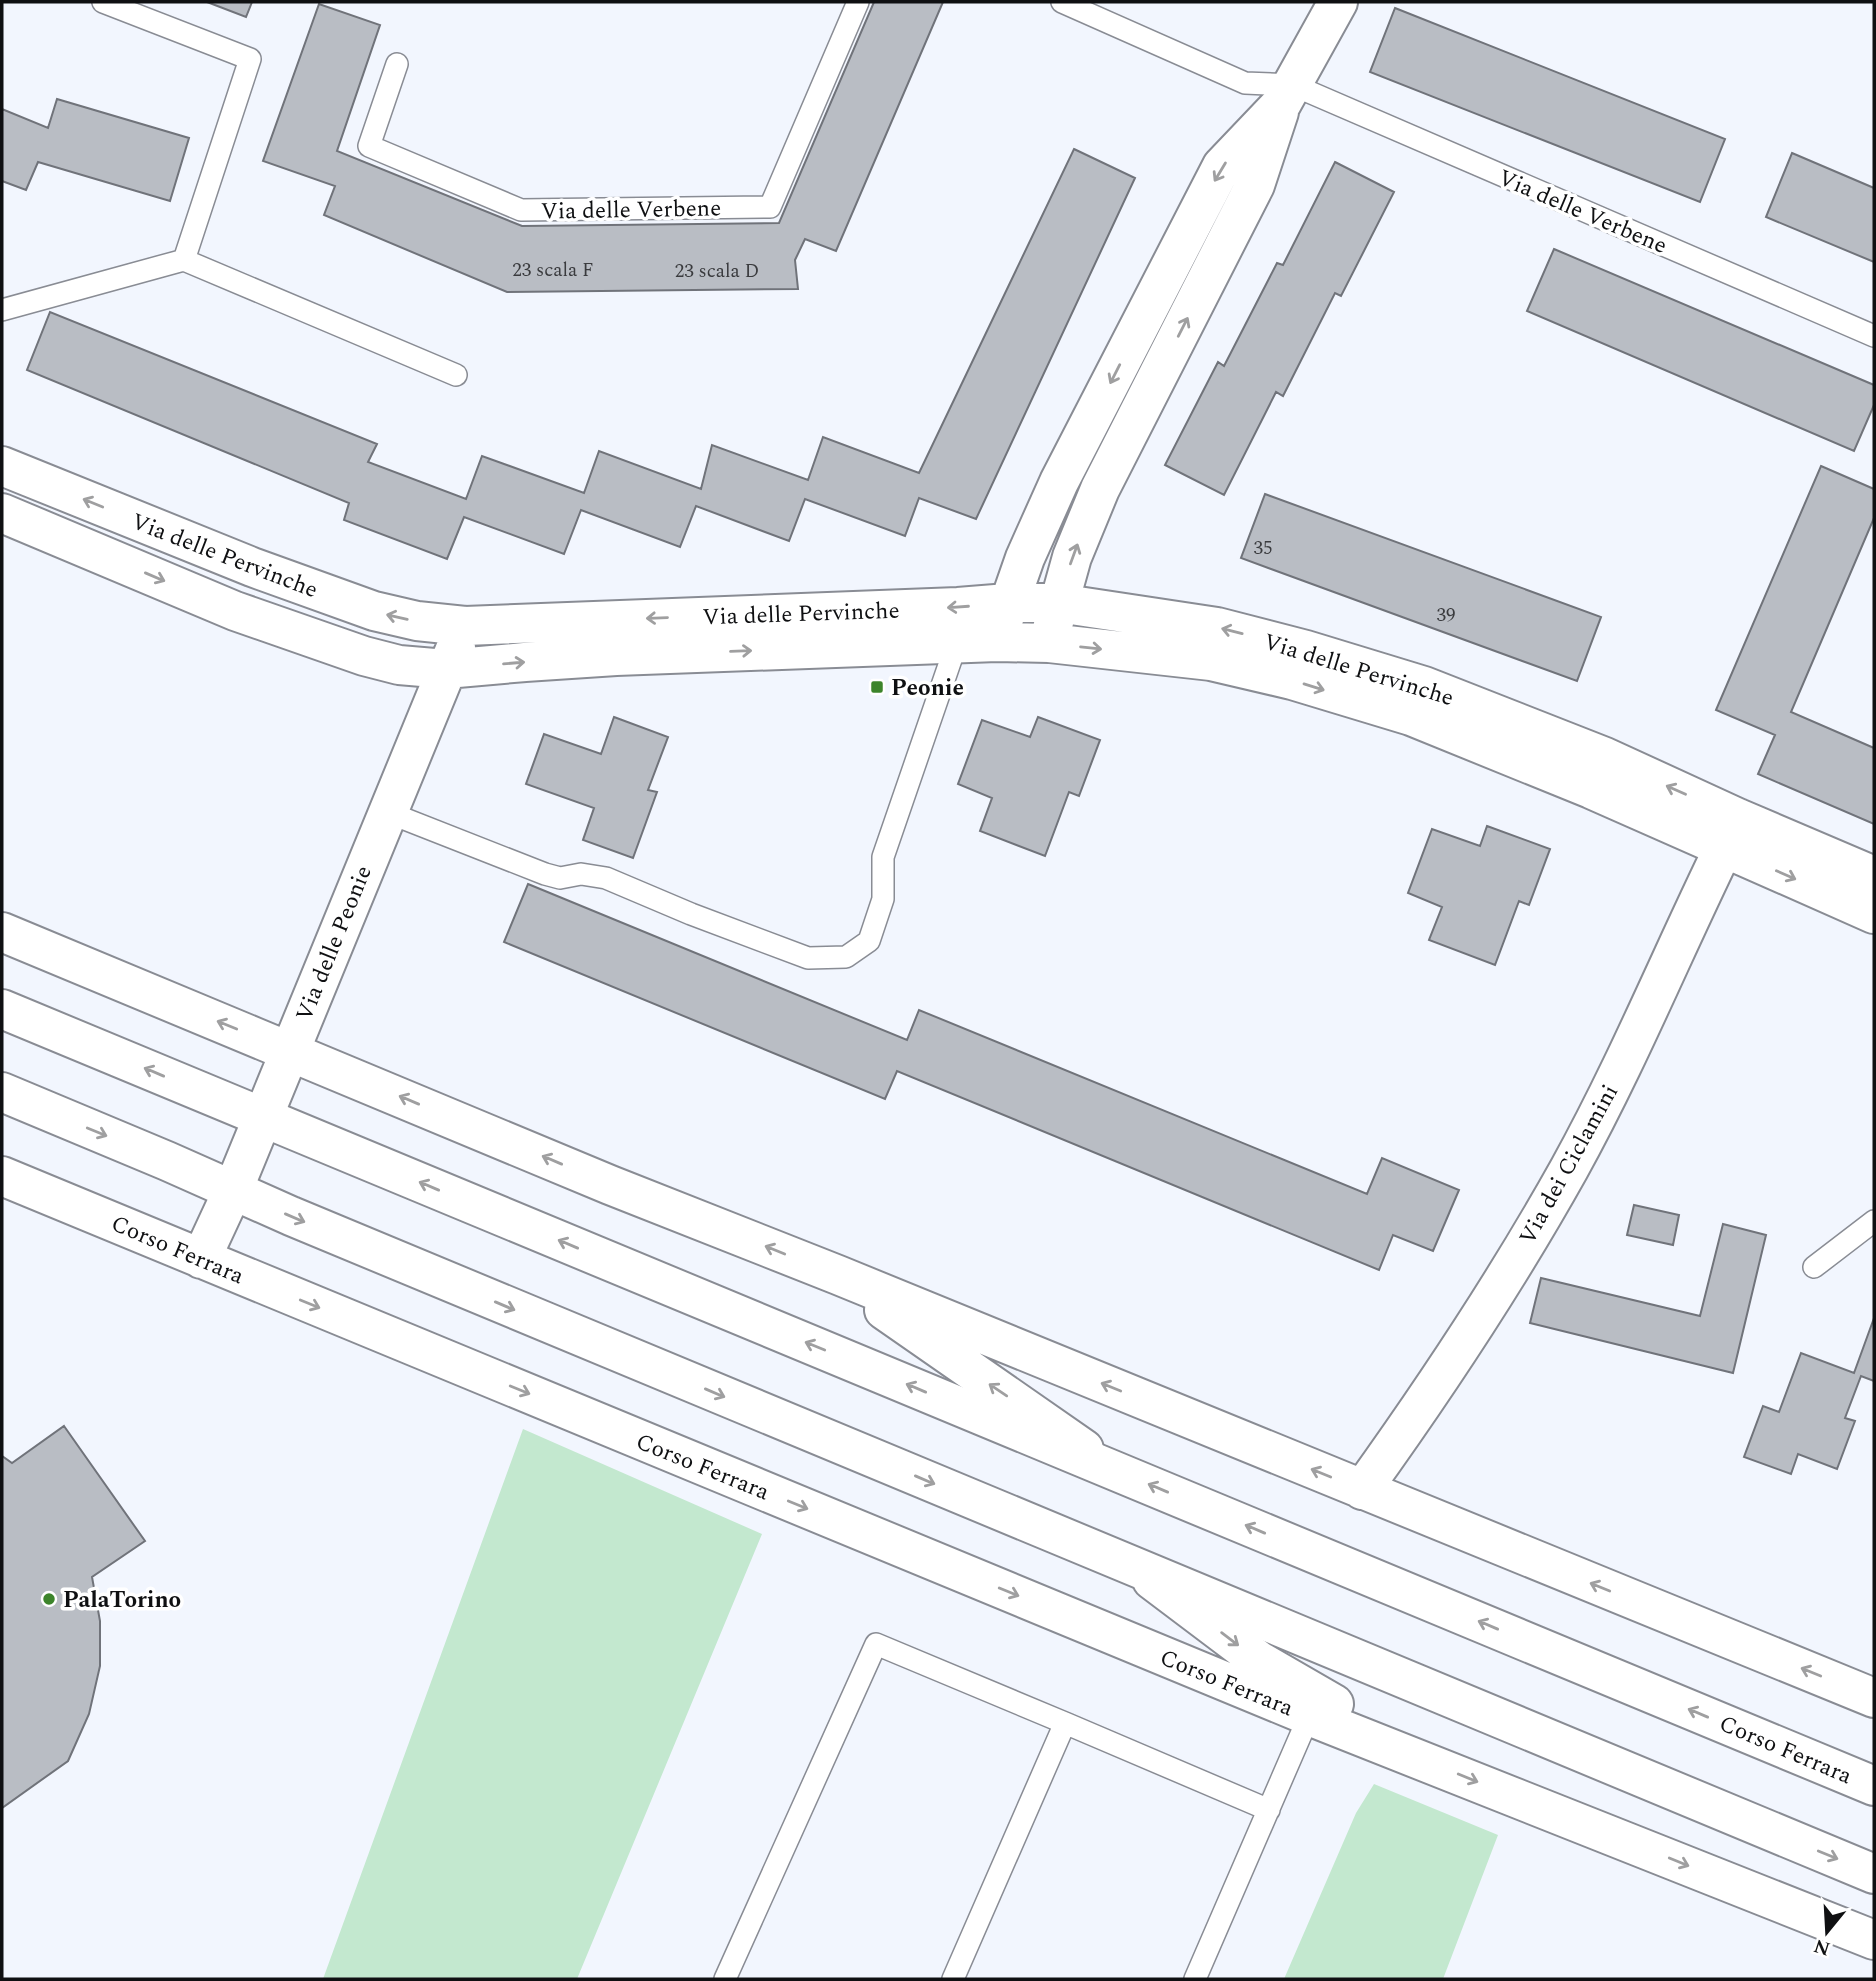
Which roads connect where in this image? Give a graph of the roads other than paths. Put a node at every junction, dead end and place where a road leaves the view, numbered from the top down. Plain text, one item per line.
1 (103, 2) edge
2 (858, 2) edge
3 (1062, 2) edge
4 (1338, 2) edge
5 (397, 64) dead end
6 (1287, 94) junction
7 (184, 260) junction
8 (2, 310) edge
9 (1874, 336) edge
10 (456, 375) dead end
11 (2, 466) edge
12 (2, 513) edge
13 (1008, 603) junction
14 (1058, 603) junction
15 (465, 626) junction
16 (957, 642) junction
17 (997, 642) junction
18 (1049, 643) junction
19 (446, 669) junction
20 (1598, 773) junction
21 (387, 812) junction
22 (1731, 833) junction
23 (1874, 876) edge
24 (1874, 914) edge
25 (2, 932) edge
26 (2, 1009) edge
27 (290, 1051) junction
28 (2, 1093) edge
29 (262, 1118) junction
30 (2, 1176) edge
31 (233, 1190) junction
32 (1874, 1221) edge
33 (201, 1259) junction
34 (1814, 1267) dead end
35 (838, 1275) junction
36 (1115, 1470) junction
37 (1362, 1490) junction
38 (1137, 1569) junction
39 (1874, 1698) edge
40 (1309, 1716) junction
41 (1065, 1723) junction
42 (1404, 1753) junction
43 (1874, 1786) edge
44 (1269, 1810) junction
45 (1874, 1874) edge
46 (1874, 1940) edge
47 (725, 1979) edge
48 (953, 1979) edge
49 (1195, 1979) edge

1 - 7 lane
2 - 5 lane, Via delle Verbene
3 - 6 lane, Via delle Verbene
4 - 6 street
6 - 9 lane, Via delle Verbene
6 -> 13 street
14 -> 6 street
7 - 8 lane
7 - 10 lane
15 -> 11 street, Via delle Pervinche
12 -> 19 street, Via delle Pervinche
13 - 14 street, Via delle Pervinche
13 -> 15 street, Via delle Pervinche
13 - 17 street
14 - 18 street
20 -> 14 street, Via delle Pervinche
15 - 19 street, Via delle Peonie
16 - 17 street, Via delle Pervinche
19 -> 16 street, Via delle Pervinche
16 - 21 lane
17 - 18 street, Via delle Pervinche
18 -> 20 street, Via delle Pervinche
19 - 21 street, Via delle Peonie
20 - 22 street, Via delle Pervinche
21 - 27 street, Via delle Peonie
22 - 23 street, Via delle Pervinche
22 -> 24 street, Via delle Pervinche
22 - 37 street, Via dei Ciclamini
27 -> 25 street, Corso Ferrara
29 -> 26 street, Corso Ferrara
27 - 29 street, Via delle Peonie
35 -> 27 street, Corso Ferrara
28 -> 31 street, Corso Ferrara
29 - 31 street, Via delle Peonie
36 -> 29 street, Corso Ferrara
30 - 33 street, Corso Ferrara
31 - 33 street, Via delle Peonie
31 -> 38 street, Corso Ferrara
32 - 34 lane
33 -> 40 street, Corso Ferrara
36 -> 35 street, Corso Ferrara
37 -> 35 street, Corso Ferrara
43 -> 36 street, Corso Ferrara
39 -> 37 street, Corso Ferrara
38 -> 42 street, Corso Ferrara
38 -> 45 street, Corso Ferrara
40 - 42 street, Corso Ferrara
40 - 44 lane
41 - 44 lane
41 - 47 lane
41 - 48 lane
42 -> 46 street, Corso Ferrara
44 - 49 lane

